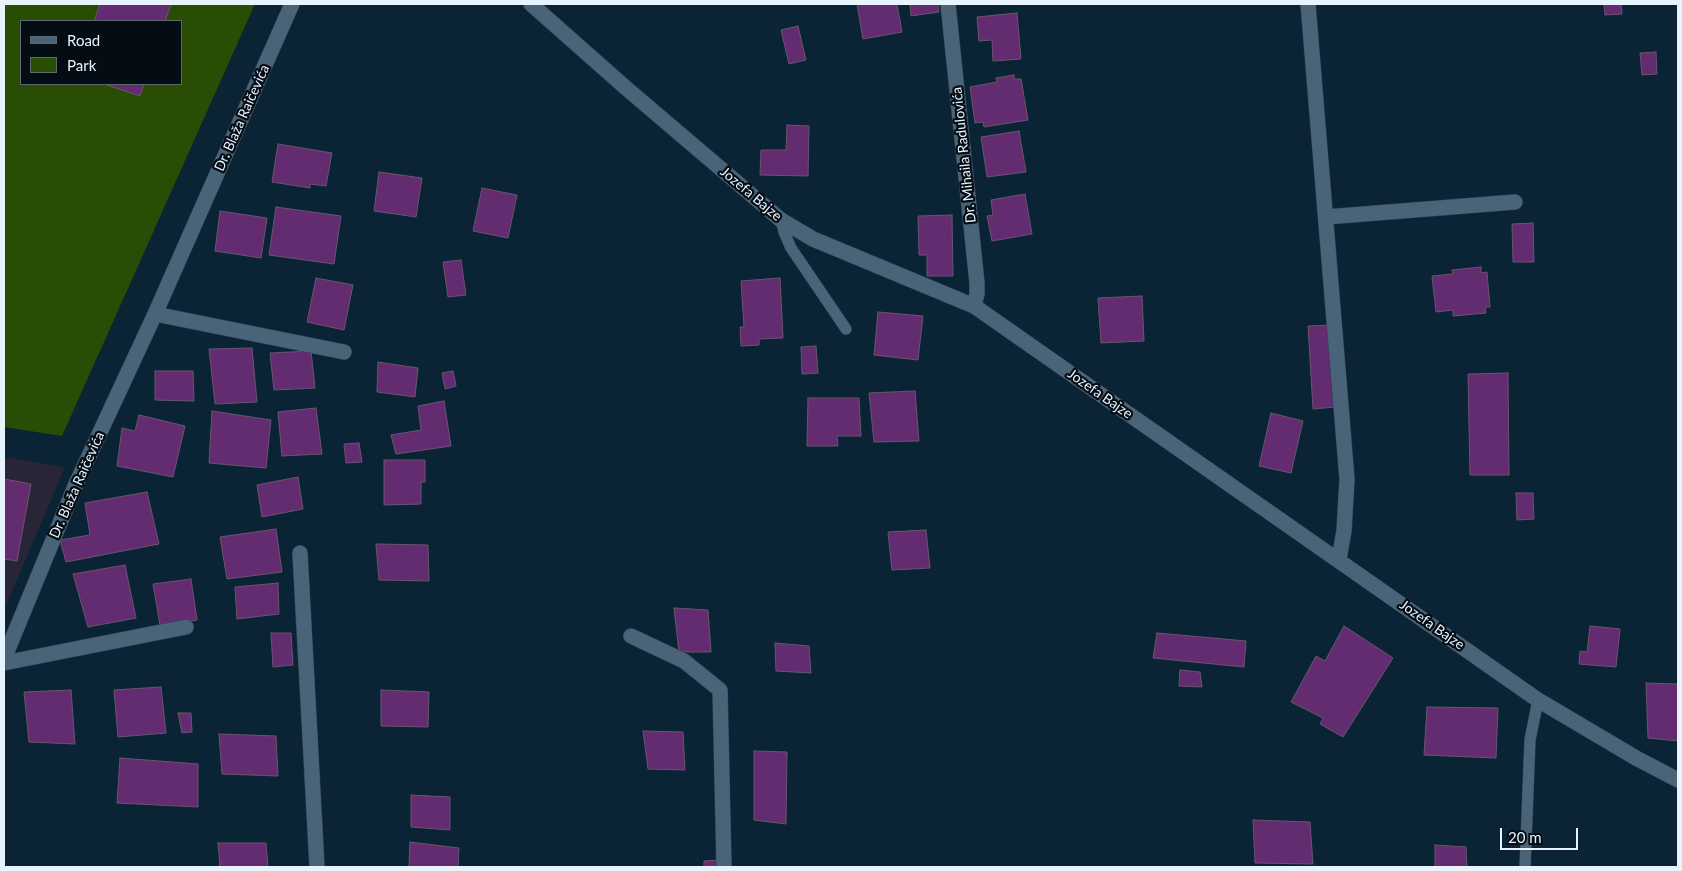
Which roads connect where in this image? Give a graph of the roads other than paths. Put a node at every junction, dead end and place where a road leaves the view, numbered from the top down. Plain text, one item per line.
1 (292, 4) edge
2 (531, 4) edge
3 (948, 4) edge
4 (1308, 4) edge
5 (1516, 202) dead end
6 (1326, 218) junction
7 (781, 220) junction
8 (974, 306) junction
9 (155, 314) junction
10 (846, 329) dead end
11 (344, 352) dead end
12 (300, 553) dead end
13 (1339, 559) junction
14 (186, 627) dead end
15 (631, 636) dead end
16 (4, 660) edge
17 (4, 663) edge
18 (1538, 700) junction
19 (1678, 780) edge
20 (317, 867) edge
21 (724, 867) edge
22 (1525, 867) edge

1 - 9 street, Dr. Blaža Raičevića
2 - 7 street, Jozefa Bajze
3 - 8 street, Dr. Mihaila Radulovića
4 - 6 street
5 - 6 street
6 - 13 street
7 - 8 street, Jozefa Bajze
7 - 10 lane
8 - 13 street, Jozefa Bajze
9 - 11 street
9 - 16 street, Dr. Blaža Raičevića
12 - 20 street
13 - 18 street, Jozefa Bajze
14 - 17 street
15 - 21 street
18 - 19 street, Jozefa Bajze
18 - 22 lane

